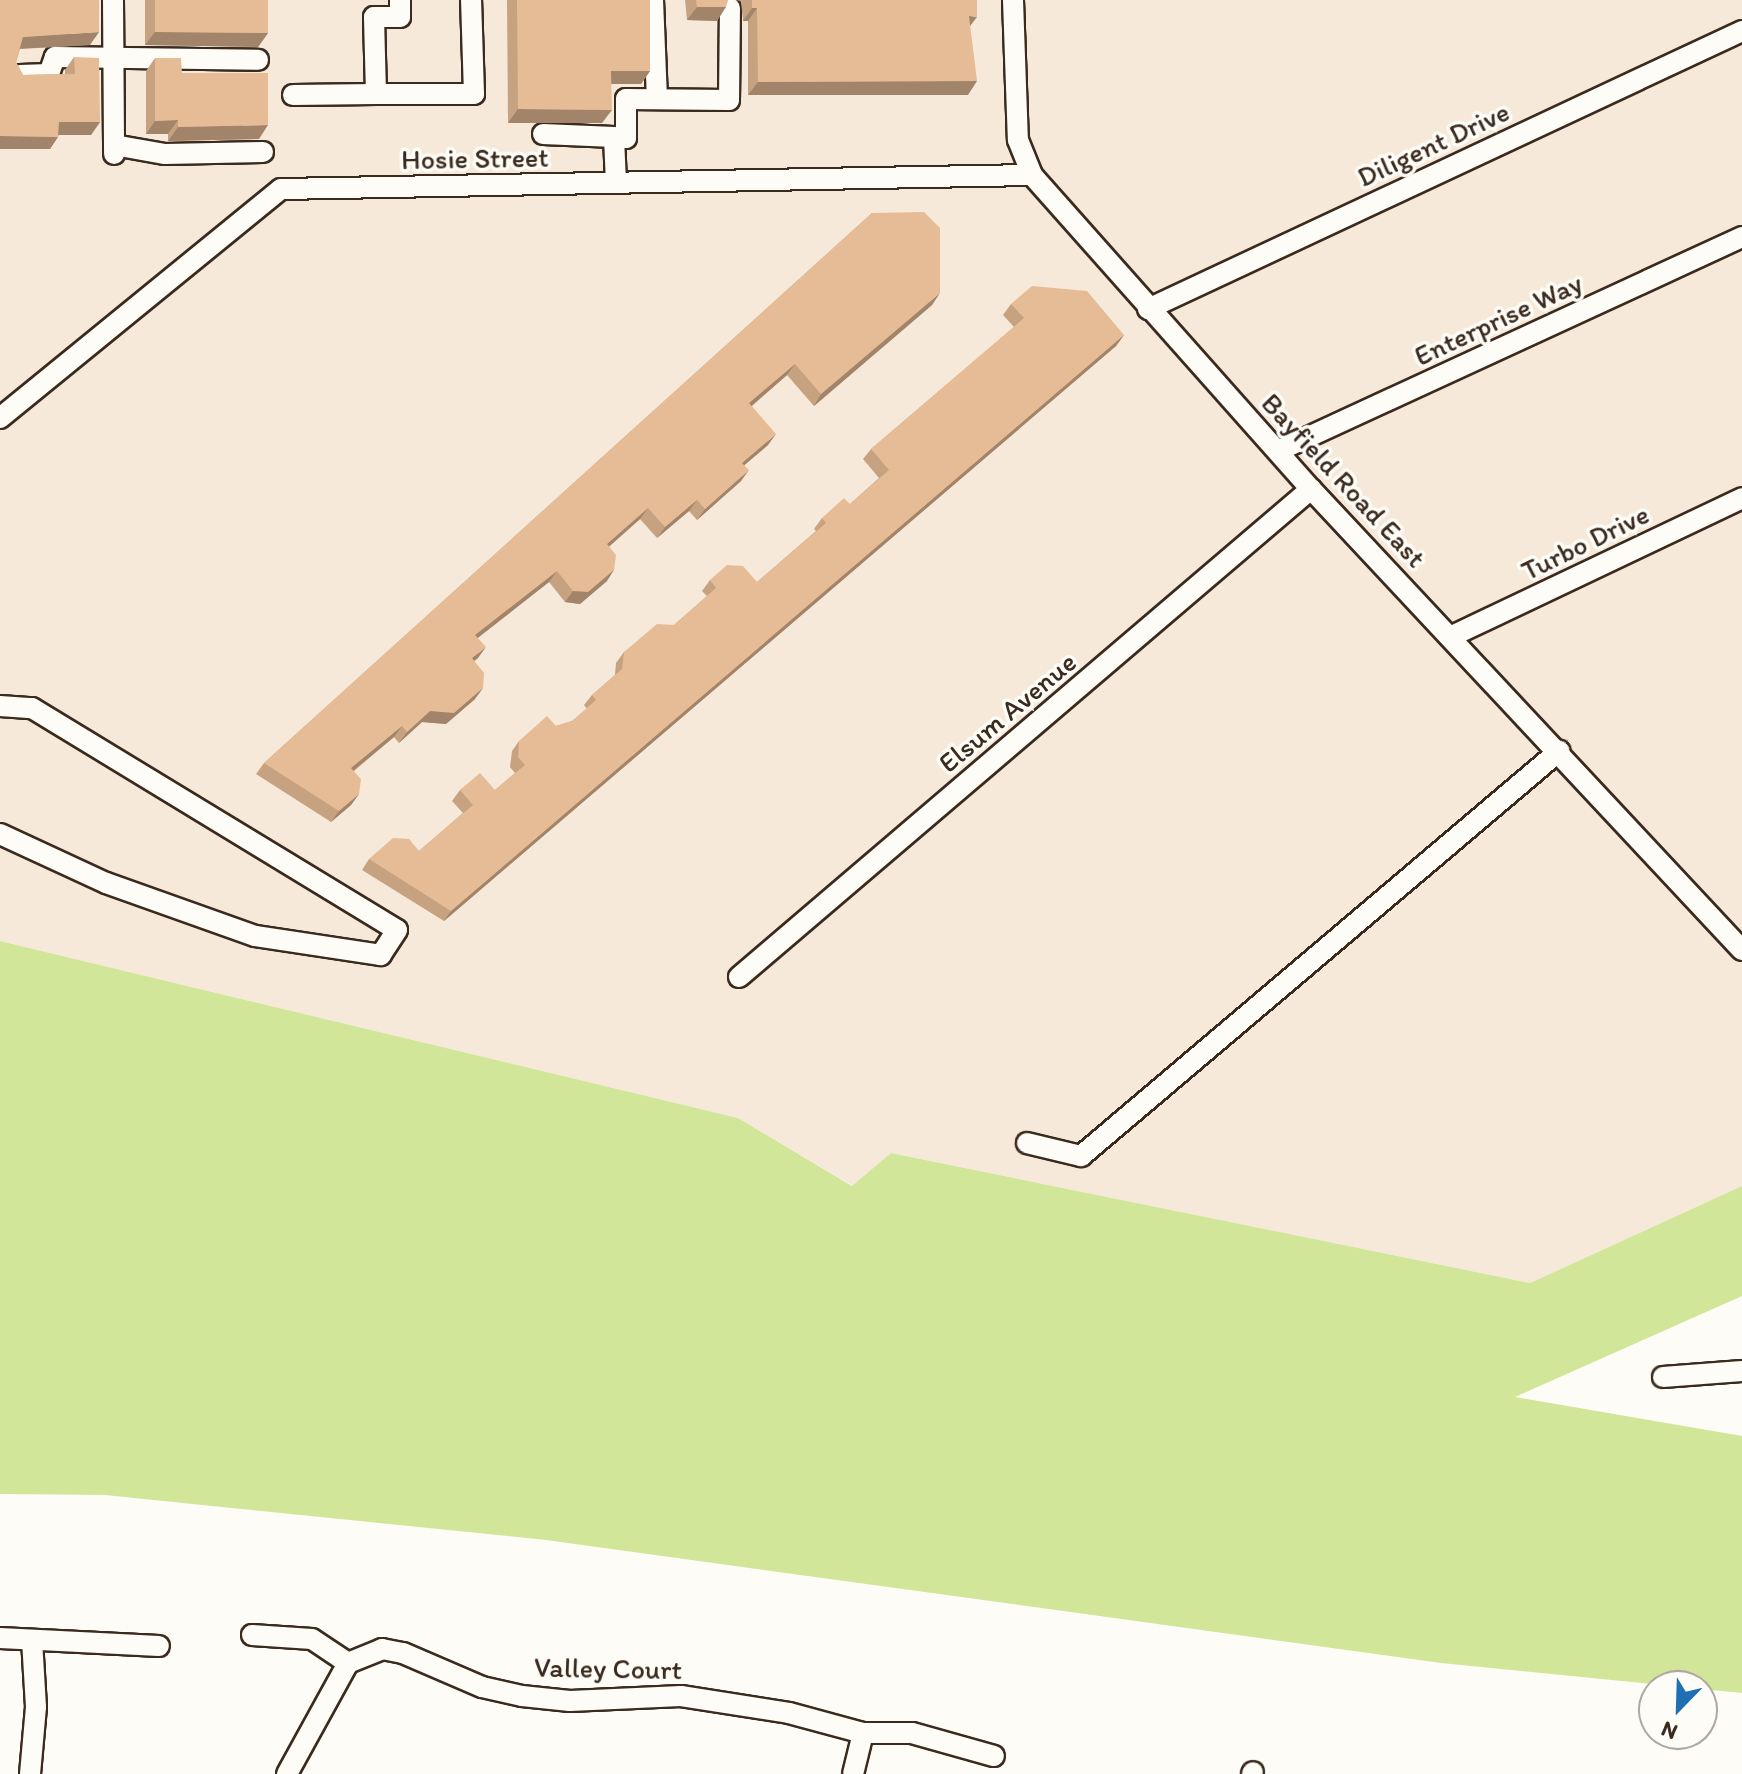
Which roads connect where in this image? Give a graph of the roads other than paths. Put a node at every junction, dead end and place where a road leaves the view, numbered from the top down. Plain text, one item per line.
1 (113, 0) edge
2 (400, 0) edge
3 (471, 0) edge
4 (653, 0) edge
5 (1013, 0) edge
6 (730, 8) edge
7 (1742, 31) edge
8 (114, 57) junction
9 (258, 60) dead end
10 (20, 75) edge
11 (376, 94) junction
12 (293, 95) dead end
13 (657, 99) junction
14 (543, 134) dead end
15 (614, 137) junction
16 (263, 152) dead end
17 (1032, 175) junction
18 (616, 183) junction
19 (1742, 237) edge
20 (1148, 309) junction
21 (0, 418) edge
22 (1278, 451) junction
23 (1311, 489) junction
24 (1742, 498) edge
25 (1452, 636) junction
26 (0, 706) edge
27 (1559, 751) junction
28 (0, 834) edge
29 (1742, 950) edge
30 (739, 977) dead end
31 (1027, 1143) dead end
32 (1742, 1371) edge
33 (1663, 1377) dead end
34 (252, 1635) dead end
35 (0, 1638) edge
36 (32, 1640) junction
37 (159, 1646) dead end
38 (348, 1663) junction
39 (863, 1733) junction
40 (994, 1756) dead end
41 (30, 1774) edge
42 (287, 1774) edge
43 (853, 1774) edge

1 - 8 street
2 - 11 street
3 - 11 street
4 - 13 street
5 - 17 street, Bayfield Road East
6 - 13 street
7 - 20 street, Diligent Drive
8 - 9 street
8 - 10 street
8 - 16 street
11 - 12 street
13 - 15 street
14 - 15 street
15 - 18 street
17 - 18 street, Hosie Street
17 - 20 street, Bayfield Road East
18 - 21 street, Hosie Street
19 - 22 street, Enterprise Way
20 - 22 street, Bayfield Road East
22 - 23 street, Bayfield Road East
23 - 25 street, Bayfield Road East
23 - 30 street, Elsum Avenue
24 - 25 street, Turbo Drive
25 - 27 street, Bayfield Road East
26 - 28 street
27 - 29 street, Bayfield Road East
27 - 31 street
32 - 33 street
34 - 38 street
35 - 36 street
36 - 37 street
36 - 41 street
38 - 39 street, Valley Court
38 - 42 street
39 - 40 street, Valley Court
39 - 43 street

